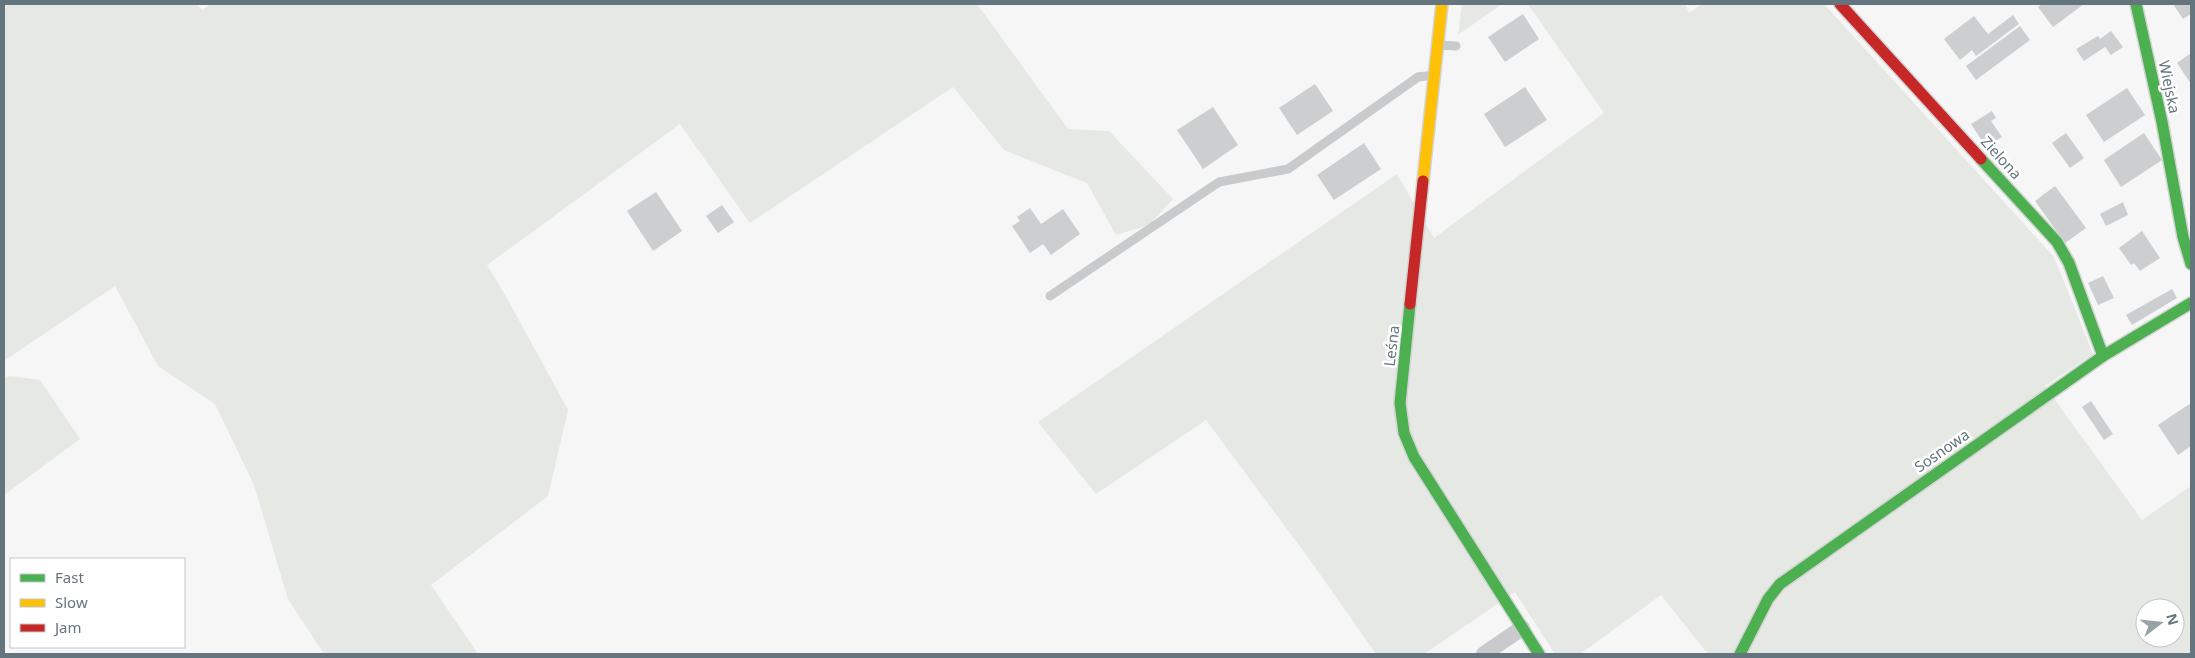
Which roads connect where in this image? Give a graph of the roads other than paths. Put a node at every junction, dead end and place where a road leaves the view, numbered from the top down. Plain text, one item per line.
1 (1442, 4) edge
2 (1840, 4) edge
3 (2136, 4) edge
4 (1438, 45) junction
5 (1456, 46) dead end
6 (1434, 75) junction
7 (2191, 264) edge
8 (1050, 296) dead end
9 (2191, 303) edge
10 (2103, 356) junction
11 (1522, 628) junction
12 (1484, 654) edge
13 (1539, 654) edge
14 (1740, 654) edge

1 - 4 street, Leśna
2 - 10 street, Zielona
3 - 7 street, Wiejska
4 - 5 lane
4 - 6 street, Leśna
6 - 8 lane
6 - 11 street, Leśna
9 - 10 street, Sosnowa
10 - 14 street, Sosnowa
11 - 12 street
11 - 13 street, Leśna

